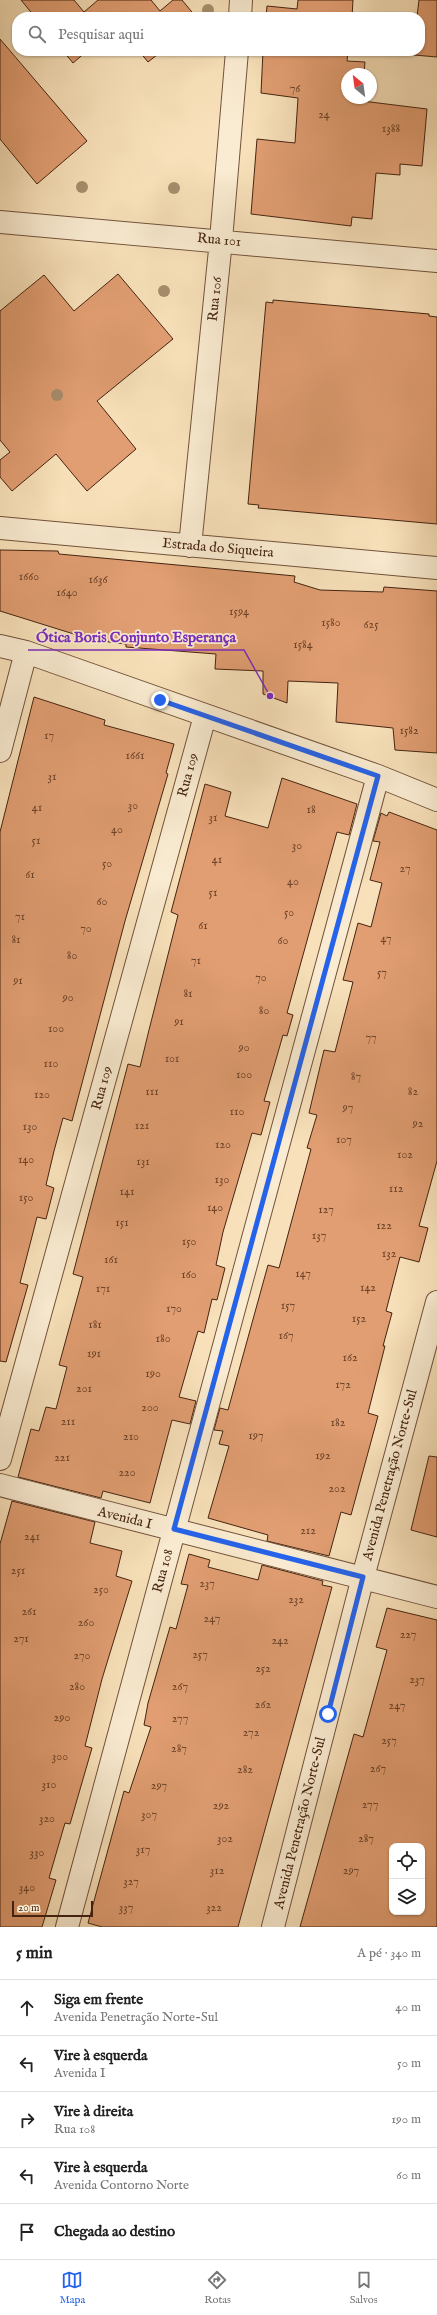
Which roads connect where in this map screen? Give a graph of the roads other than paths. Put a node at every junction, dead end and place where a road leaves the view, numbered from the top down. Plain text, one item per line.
1 (241, 0) edge
2 (240, 12) edge
3 (237, 56) edge
4 (0, 222) edge
5 (221, 240) junction
6 (437, 261) edge
7 (0, 528) edge
8 (190, 546) junction
9 (437, 568) edge
10 (0, 646) edge
11 (26, 652) junction
12 (205, 716) junction
13 (0, 751) edge
14 (378, 776) junction
15 (437, 800) edge
16 (437, 1302) edge
17 (0, 1459) edge
18 (0, 1485) edge
19 (174, 1529) junction
20 (363, 1577) junction
21 (437, 1597) edge
22 (67, 1927) edge
23 (273, 1927) edge

1 - 2 street
3 - 5 street, Rua 106
4 - 5 street, Rua 101
5 - 6 street, Rua 101
5 - 8 street, Rua 106
7 - 8 street, Estrada do Siqueira
8 - 9 street, Estrada do Siqueira
10 - 11 street
11 - 12 street
11 - 13 street
12 - 14 street
12 - 17 street, Rua 109
14 - 15 street
14 - 19 street, Rua 108
16 - 20 street, Avenida Penetração Norte-Sul
18 - 19 street, Avenida I
19 - 20 street, Avenida I
19 - 22 street, Rua 108
20 - 21 street, Avenida I
20 - 23 street, Avenida Penetração Norte-Sul

